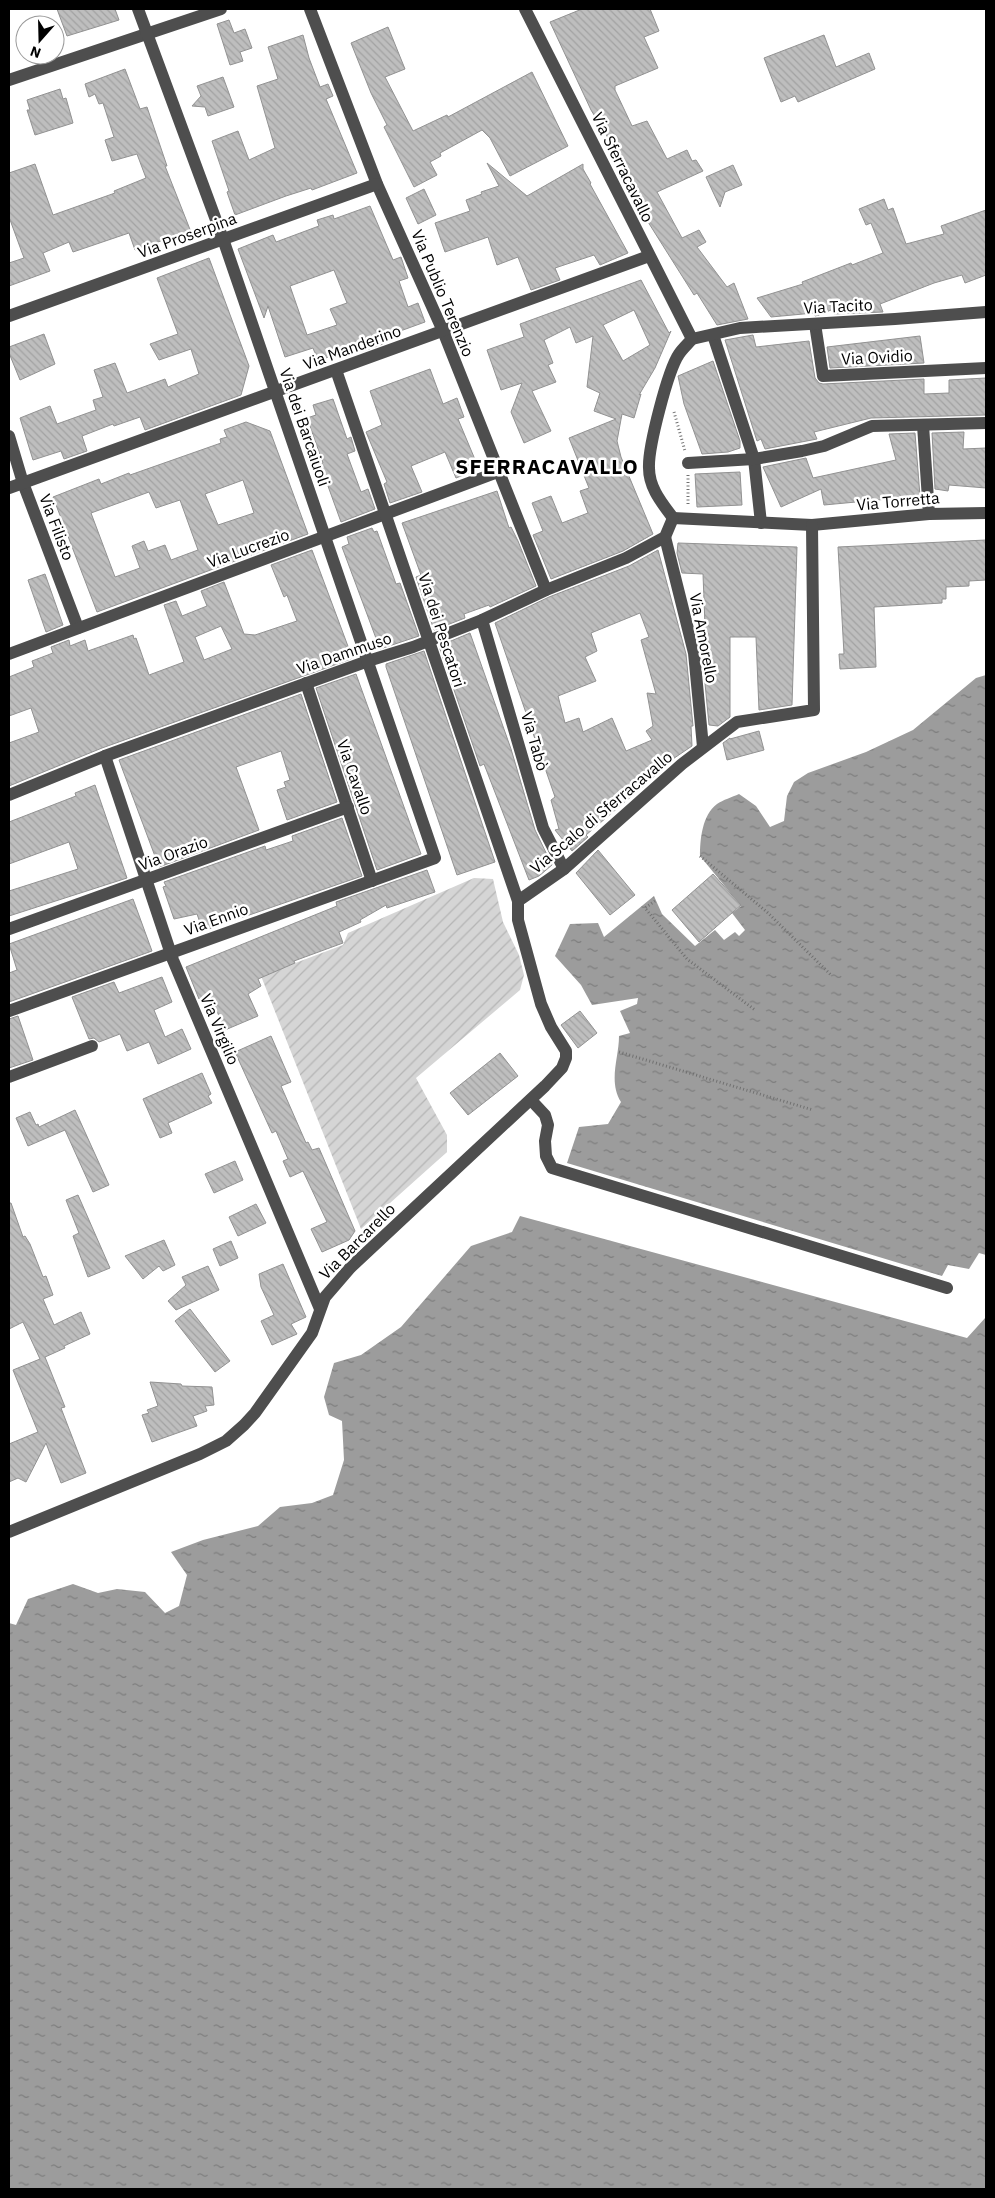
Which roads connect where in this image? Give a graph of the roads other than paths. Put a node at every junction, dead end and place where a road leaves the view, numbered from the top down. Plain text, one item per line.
1 (138, 9) edge
2 (221, 9) edge
3 (310, 9) edge
4 (525, 9) edge
5 (147, 34) junction
6 (9, 80) edge
7 (377, 184) junction
8 (223, 239) junction
9 (649, 256) junction
10 (986, 312) edge
11 (9, 316) edge
12 (815, 324) junction
13 (443, 331) junction
14 (713, 335) junction
15 (692, 339) junction
16 (986, 368) edge
17 (336, 370) junction
18 (275, 392) junction
19 (986, 423) edge
20 (923, 425) junction
21 (9, 436) edge
22 (754, 459) junction
23 (688, 462) road end
24 (498, 472) junction
25 (23, 483) junction
26 (9, 488) edge
27 (387, 513) junction
28 (986, 513) edge
29 (929, 514) junction
30 (673, 518) junction
31 (762, 523) junction
32 (812, 525) junction
33 (325, 536) junction
34 (665, 537) junction
35 (546, 590) junction
36 (482, 620) junction
37 (78, 628) junction
38 (428, 641) junction
39 (9, 654) edge
40 (368, 661) junction
41 (306, 683) junction
42 (703, 746) junction
43 (105, 756) junction
44 (9, 795) edge
45 (348, 807) junction
46 (435, 858) joint
47 (564, 869) junction
48 (147, 880) junction
49 (372, 880) junction
50 (518, 901) junction
51 (9, 930) edge
52 (170, 952) junction
53 (9, 1011) edge
54 (92, 1046) dead end
55 (9, 1077) edge
56 (531, 1100) junction
57 (947, 1288) dead end
58 (320, 1309) junction
59 (9, 1532) edge

1 - 5 street, Via dei Barcaiuoli
2 - 5 street
3 - 7 street, Via Publio Terenzio
4 - 9 street, Via Sferracavallo
5 - 6 street
5 - 8 street, Via dei Barcaiuoli
7 - 8 street, Via Proserpina
7 - 13 street, Via Publio Terenzio
8 - 11 street, Via Proserpina
8 - 18 street, Via dei Barcaiuoli
9 - 13 street, Via Manderino
9 - 15 street, Via Sferracavallo
10 - 12 street, Via Tacito
12 - 14 street, Via Tacito
12 - 16 street, Via Ovidio
13 - 17 street, Via Manderino
13 - 24 street, Via Publio Terenzio
14 - 15 street, Via Tacito
14 - 22 street
15 - 30 street
17 - 18 street, Via Manderino
17 - 27 street, Via dei Pescatori
18 - 25 street, Via Manderino
18 - 33 street, Via dei Barcaiuoli
19 - 20 street
20 - 22 street
20 - 29 street
21 - 25 street, Via Filisto
22 - 23 street
22 - 31 street
24 - 27 street, Via Lucrezio
24 - 35 street, Via Publio Terenzio
25 - 26 street, Via Manderino
25 - 37 street, Via Filisto
27 - 33 street, Via Lucrezio
27 - 38 street, Via dei Pescatori
28 - 29 street, Via Torretta
29 - 32 street, Via Torretta
30 - 31 street, Via Torretta
30 - 34 street
31 - 32 street, Via Torretta
32 - 42 street, Via Scalo di Sferracavallo
33 - 37 street, Via Lucrezio
33 - 40 street, Via dei Barcaiuoli
34 - 35 street, Via Dammuso
34 - 42 street, Via Amorello
35 - 36 street, Via Dammuso
36 - 38 street, Via Dammuso
36 - 47 street, Via Tabò
37 - 39 street, Via Lucrezio
38 - 40 street, Via Dammuso
38 - 50 street, Via dei Pescatori
40 - 41 street, Via Dammuso
40 - 46 street, Via dei Barcaiuoli
41 - 43 street, Via Dammuso
41 - 45 street, Via Cavallo
42 - 47 street, Via Scalo di Sferracavallo
43 - 44 street, Via Dammuso
43 - 48 street, Via Virgilio
45 - 48 street, Via Orazio
45 - 49 street, Via Cavallo
46 - 49 street, Via Ennio
47 - 50 street, Via Scalo di Sferracavallo
48 - 51 street, Via Orazio
48 - 52 street, Via Virgilio
49 - 52 street, Via Ennio
50 - 56 street, Via Barcarello
52 - 53 street, Via Ennio
52 - 58 street, Via Virgilio
54 - 55 street
56 - 57 street
56 - 58 street, Via Barcarello
58 - 59 street, Via Barcarello

